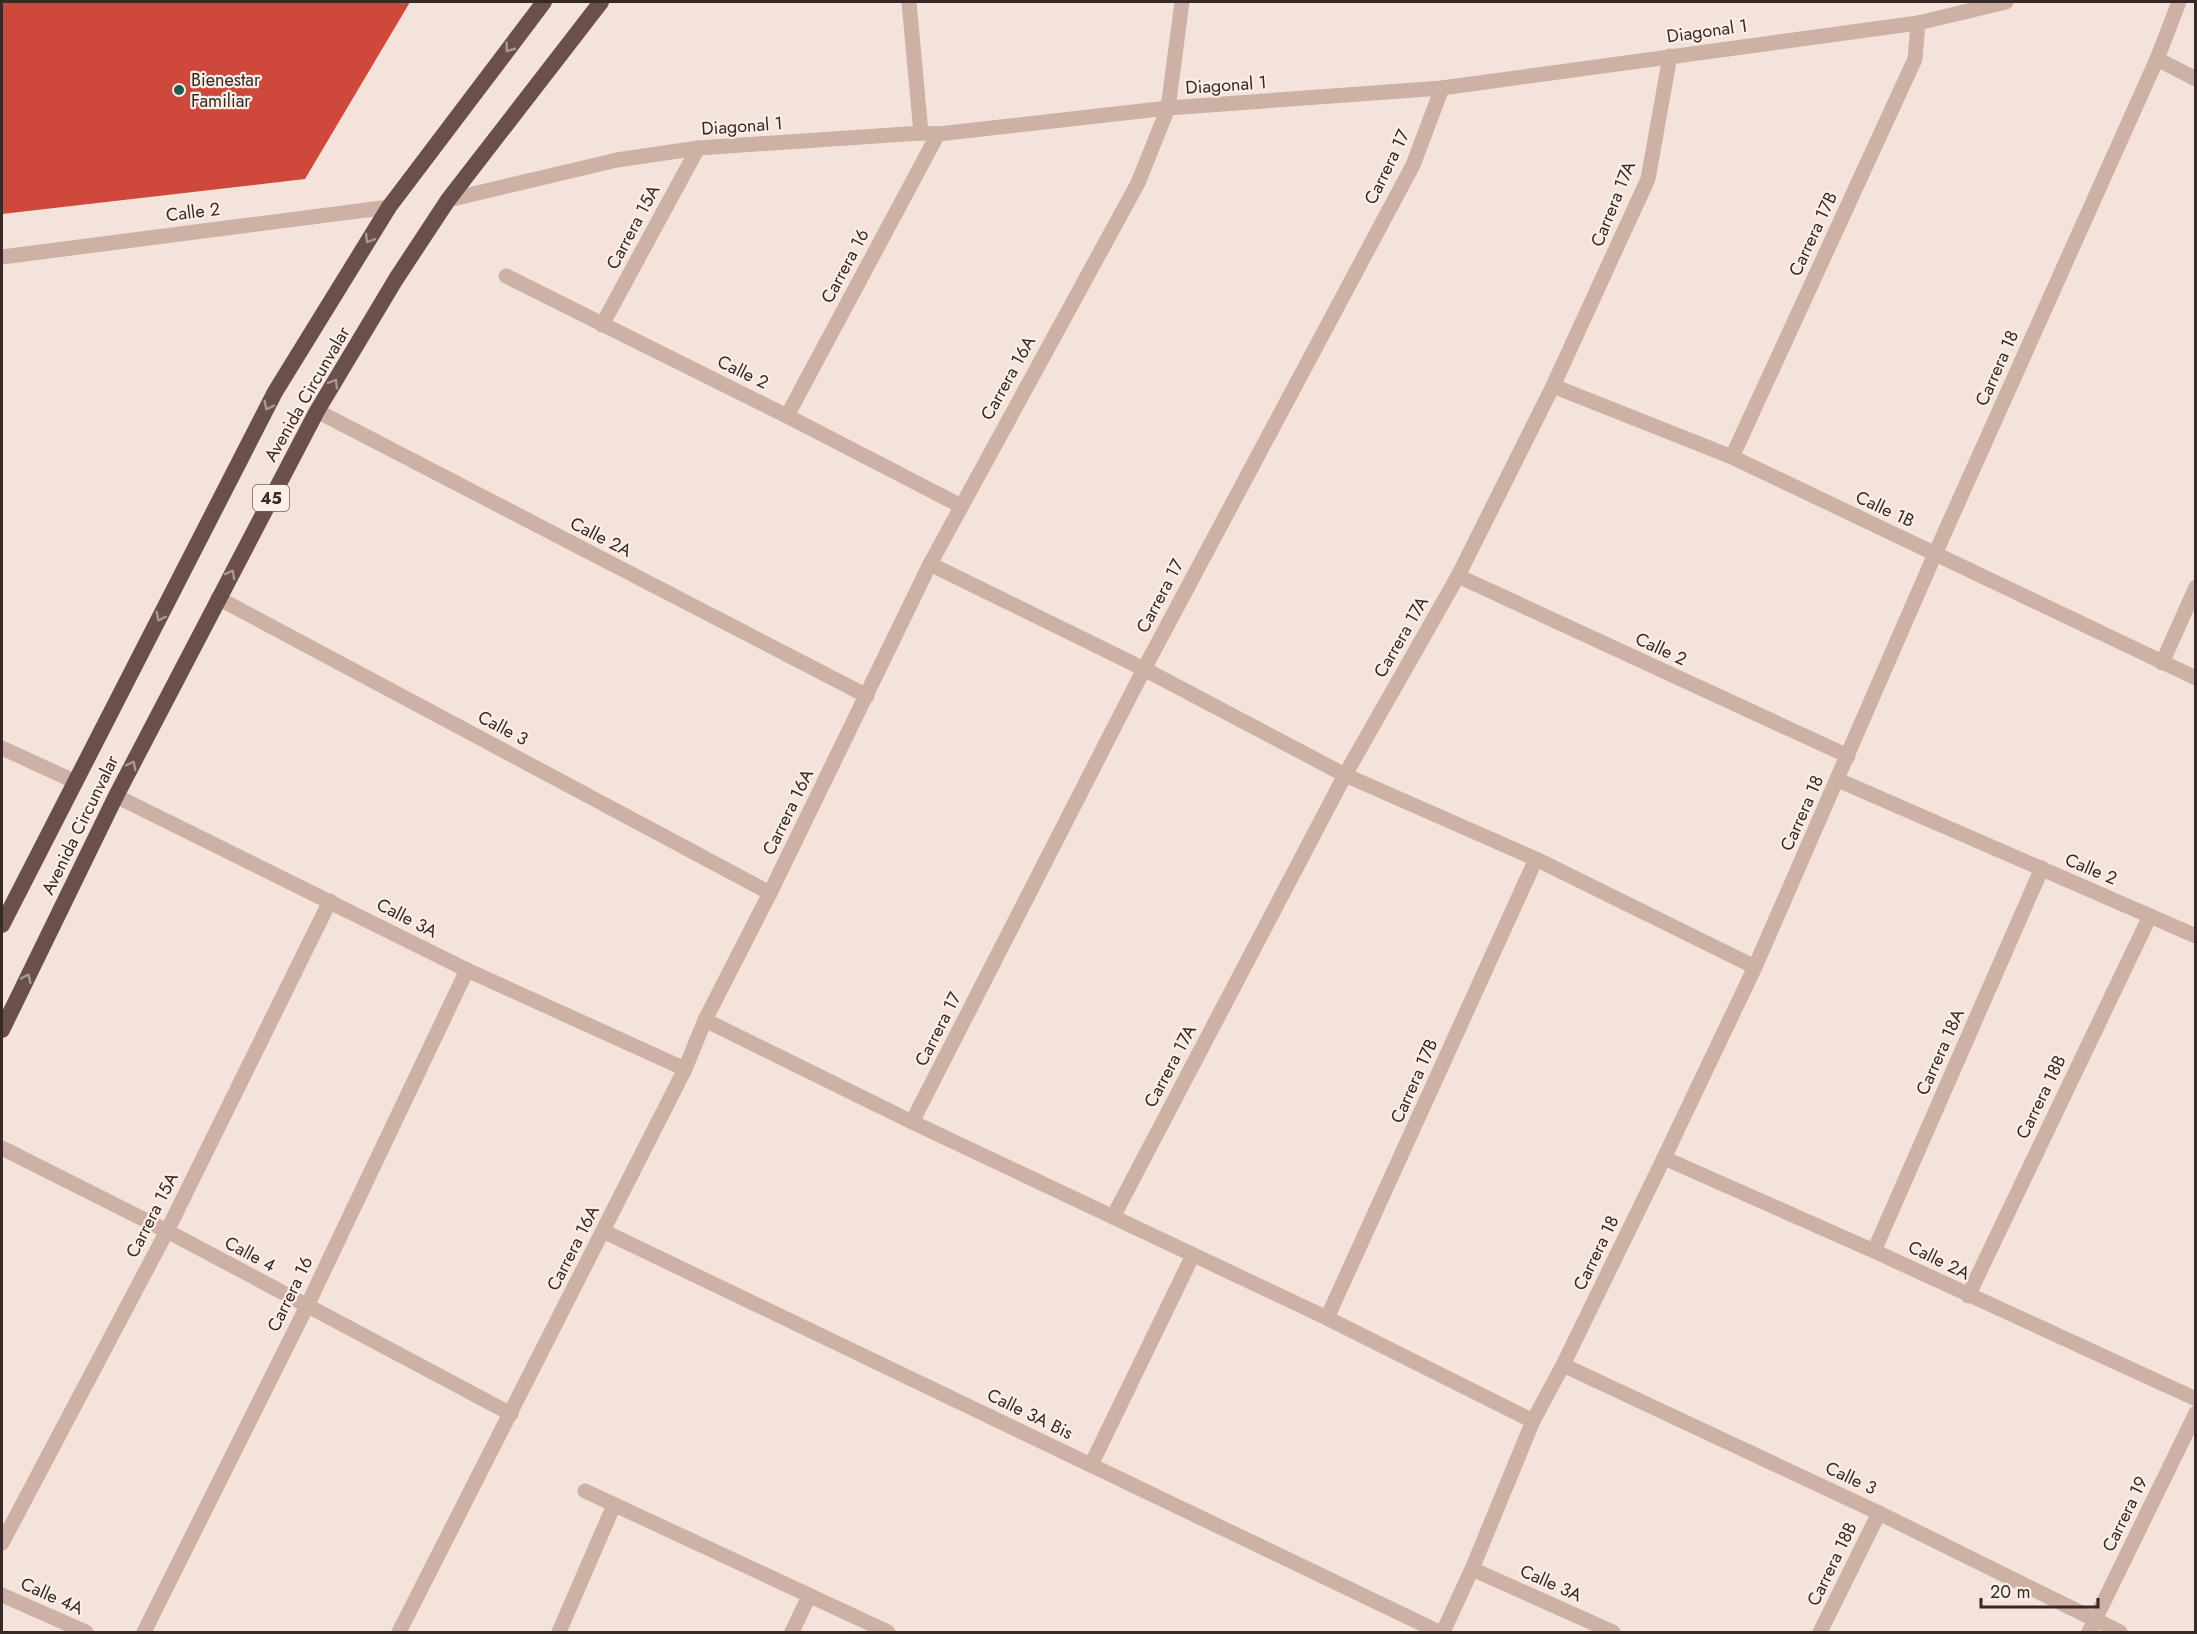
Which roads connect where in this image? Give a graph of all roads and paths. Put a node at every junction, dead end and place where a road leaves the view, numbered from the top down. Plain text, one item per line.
1 (544, 2) edge
2 (601, 2) edge
3 (909, 2) edge
4 (1182, 2) edge
5 (2007, 2) edge
6 (2179, 2) edge
7 (1918, 23) junction
8 (1670, 56) junction
9 (2157, 59) junction
10 (2196, 79) edge
11 (1442, 88) junction
12 (1168, 108) junction
13 (921, 133) junction
14 (938, 134) junction
15 (698, 148) junction
16 (448, 200) junction
17 (389, 207) junction
18 (2, 257) edge
19 (506, 276) dead end
20 (602, 325) junction
21 (1552, 386) junction
22 (317, 411) junction
23 (787, 416) junction
24 (1732, 457) junction
25 (961, 506) junction
26 (1935, 554) junction
27 (930, 564) junction
28 (1458, 576) junction
29 (2196, 587) edge
30 (218, 598) junction
31 (2162, 663) junction
32 (1144, 669) junction
33 (2196, 678) edge
34 (867, 696) junction
35 (2, 748) edge
36 (1848, 756) junction
37 (1345, 775) junction
38 (1838, 780) junction
39 (76, 782) junction
40 (116, 796) junction
41 (1536, 859) junction
42 (2042, 868) junction
43 (770, 893) junction
44 (330, 901) junction
45 (2150, 916) junction
46 (2, 925) edge
47 (2196, 936) edge
48 (1755, 967) junction
49 (467, 970) junction
50 (705, 1020) junction
51 (2, 1030) edge
52 (685, 1069) junction
53 (912, 1122) junction
54 (2, 1148) edge
55 (1664, 1158) junction
56 (1113, 1217) junction
57 (166, 1231) junction
58 (603, 1232) junction
59 (1874, 1251) junction
60 (1193, 1255) junction
61 (1968, 1296) junction
62 (307, 1306) junction
63 (1327, 1318) junction
64 (1563, 1365) junction
65 (2196, 1399) edge
66 (2196, 1413) edge
67 (511, 1414) junction
68 (1533, 1421) junction
69 (1091, 1465) junction
70 (585, 1491) dead end
71 (614, 1505) junction
72 (1879, 1513) junction
73 (2, 1543) edge
74 (1472, 1569) junction
75 (2, 1595) edge
76 (809, 1596) junction
77 (2092, 1627) edge
78 (86, 1632) edge
79 (144, 1632) edge
80 (399, 1632) edge
81 (559, 1632) edge
82 (792, 1632) edge
83 (888, 1632) edge
84 (1441, 1632) edge
85 (1613, 1632) edge
86 (1820, 1632) edge
87 (2120, 1632) edge

1 -> 17 highway, Avenida Circunvalar / 45
2 - 16 highway, Avenida Circunvalar / 45
3 - 13 street
4 - 12 street, Carrera 16A
5 - 7 street, Diagonal 1
6 - 9 street, Carrera 18
7 - 8 street, Diagonal 1
7 - 24 street, Carrera 17B
8 - 11 street, Diagonal 1
8 - 21 street, Carrera 17A
9 - 10 street
9 - 26 street, Carrera 18
11 - 12 street, Diagonal 1
11 - 32 street, Carrera 17
12 - 14 street, Diagonal 1
12 - 25 street, Carrera 16A
13 - 14 street, Diagonal 1
13 - 15 street, Diagonal 1
14 - 23 street, Carrera 16
15 - 16 street, Diagonal 1
15 - 20 street, Carrera 15A
22 -> 16 highway, Avenida Circunvalar / 45
17 - 18 street, Calle 2
17 -> 39 highway, Avenida Circunvalar / 45
19 - 20 street, Calle 2
20 - 23 street, Calle 2
21 - 24 street, Calle 1B
21 - 28 street, Carrera 17A
30 -> 22 highway, Avenida Circunvalar / 45
22 - 34 street, Calle 2A
23 - 25 street, Calle 2
24 - 26 street, Calle 1B
25 - 27 street, Carrera 16A
26 - 31 street, Calle 1B
26 - 36 street, Carrera 18
27 - 32 street
27 - 34 street, Carrera 16A
28 - 36 street, Calle 2
28 - 37 street, Carrera 17A
29 - 31 street
40 -> 30 highway, Avenida Circunvalar / 45
30 - 43 street, Calle 3
31 - 33 street, Calle 1B
32 - 37 street
32 - 53 street, Carrera 17
34 - 43 street, Carrera 16A
35 - 39 street
36 - 38 street, Carrera 18
37 - 41 street
37 - 56 street, Carrera 17A
38 - 42 street, Calle 2
38 - 48 street, Carrera 18
39 - 46 highway, Avenida Circunvalar / 45
40 - 44 street, Calle 3A
51 -> 40 highway, Avenida Circunvalar / 45
41 - 48 street
41 - 63 street, Carrera 17B
42 - 45 street, Calle 2
42 - 59 street, Carrera 18A
43 - 50 street, Carrera 16A
44 - 49 street, Calle 3A
44 - 57 street, Carrera 15A
45 - 47 street, Calle 2
45 - 61 street, Carrera 18B
48 - 55 street, Carrera 18
49 - 52 street, Calle 3A
49 - 62 street, Carrera 16
50 - 52 street, Carrera 16A
50 - 53 street
52 - 58 street, Carrera 16A
53 - 56 street
54 - 57 street, Calle 4
55 - 59 street, Calle 2A
55 - 64 street, Carrera 18
56 - 60 street
57 - 62 street, Calle 4
57 - 73 street, Carrera 15A
58 - 67 street, Carrera 16A
58 - 69 street, Calle 3A Bis
59 - 61 street, Calle 2A
60 - 63 street
60 - 69 street
61 - 65 street, Calle 2A
62 - 67 street, Calle 4
62 - 79 street, Carrera 16
63 - 68 street
64 - 68 street, Carrera 18
64 - 72 street, Calle 3
66 - 77 street, Carrera 19
67 - 80 street, Carrera 16A
68 - 74 street, Carrera 18
69 - 84 street, Calle 3A Bis
70 - 71 street
71 - 76 street
71 - 81 street
72 - 77 street, Calle 3
72 - 86 street, Carrera 18B
74 - 84 street, Carrera 18
74 - 85 street, Calle 3A
75 - 78 street, Calle 4A
76 - 82 street
76 - 83 street
77 - 87 street, Calle 3

